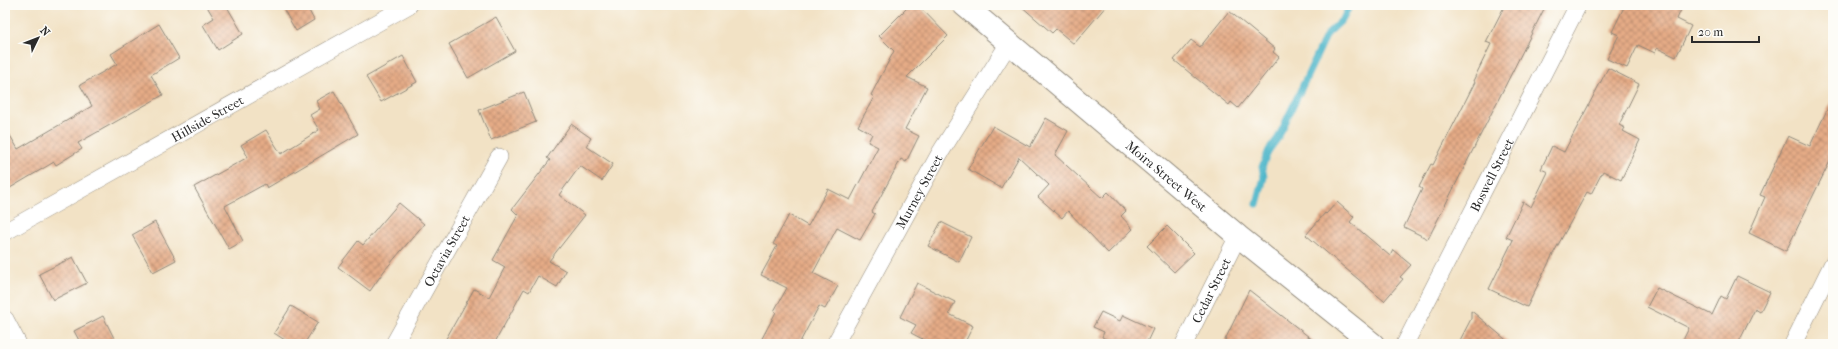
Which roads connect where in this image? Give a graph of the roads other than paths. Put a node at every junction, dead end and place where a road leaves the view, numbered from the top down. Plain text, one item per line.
1 (409, 5) edge
2 (964, 5) edge
3 (1578, 5) edge
4 (1009, 43) junction
5 (499, 157) dead end
6 (5, 232) edge
7 (1238, 236) junction
8 (1833, 263) edge
9 (5, 319) edge
10 (18, 344) edge
11 (394, 344) edge
12 (835, 344) edge
13 (1184, 344) edge
14 (1373, 344) edge
15 (1405, 344) edge
16 (1793, 344) edge

1 - 6 street, Hillside Street
2 - 4 main road, Moira Street West
3 - 15 street, Boswell Street
4 - 7 main road, Moira Street West
4 - 12 street, Murney Street
5 - 11 street, Octavia Street
7 - 13 street, Cedar Street
7 - 14 main road, Moira Street West
8 - 16 street
9 - 10 street

